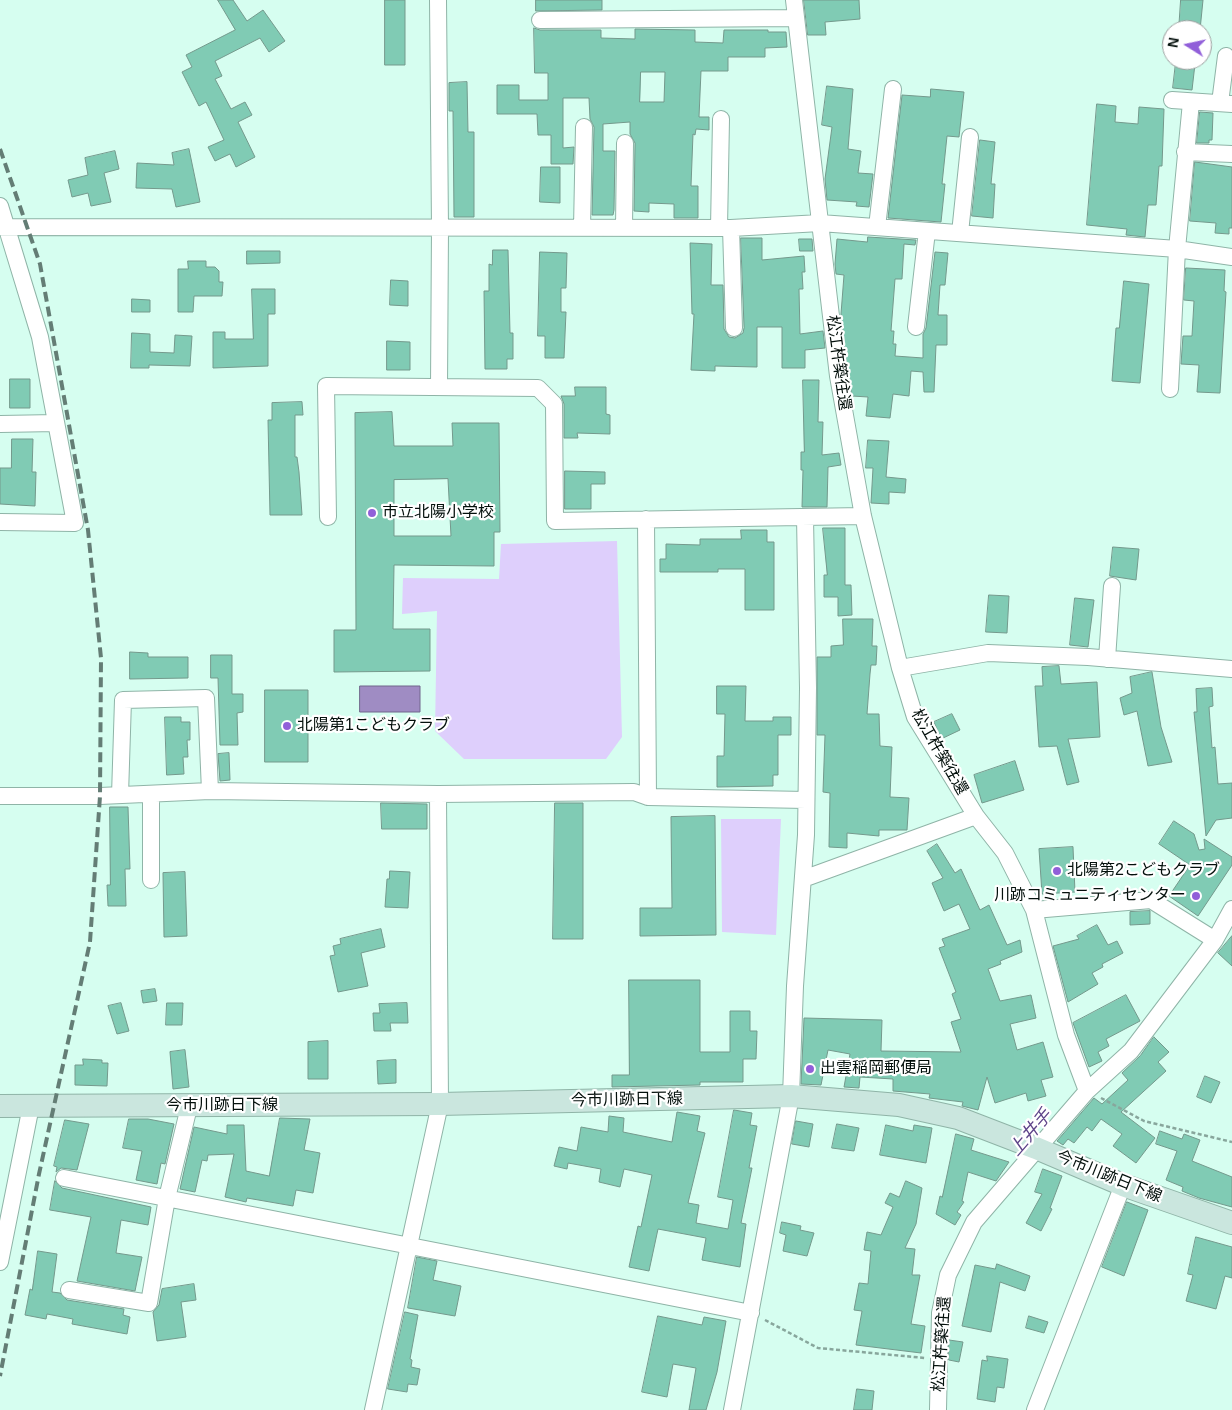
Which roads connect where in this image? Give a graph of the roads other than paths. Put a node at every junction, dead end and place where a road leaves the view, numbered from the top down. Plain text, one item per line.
1 (438, 0) edge
2 (794, 0) edge
3 (795, 18) junction
4 (540, 20) dead end
5 (1226, 56) dead end
6 (893, 89) dead end
7 (1172, 100) dead end
8 (1191, 102) junction
9 (1226, 103) edge
10 (721, 119) dead end
11 (584, 127) dead end
12 (970, 137) dead end
13 (625, 143) dead end
14 (1185, 152) junction
15 (1232, 154) edge
16 (0, 206) edge
17 (820, 223) junction
18 (4, 227) edge
19 (877, 227) junction
20 (440, 228) junction
21 (582, 228) junction
22 (624, 228) junction
23 (725, 228) junction
24 (927, 231) junction
25 (960, 234) junction
26 (1177, 249) junction
27 (1232, 257) edge
28 (916, 327) dead end
29 (734, 328) dead end
30 (439, 387) junction
31 (1170, 389) dead end
32 (56, 423) junction
33 (0, 424) edge
34 (863, 516) junction
35 (328, 517) dead end
36 (805, 517) junction
37 (646, 519) junction
38 (0, 522) edge
39 (1112, 586) dead end
40 (1107, 658) junction
41 (900, 668) junction
42 (1232, 669) edge
43 (210, 791) junction
44 (151, 794) junction
45 (438, 794) junction
46 (120, 795) junction
47 (0, 796) edge
48 (648, 797) junction
49 (806, 800) junction
50 (976, 816) junction
51 (150, 880) dead end
52 (803, 880) junction
53 (1232, 909) edge
54 (1034, 910) junction
55 (1215, 940) junction
56 (1087, 1090) junction
57 (791, 1096) junction
58 (440, 1104) junction
59 (0, 1106) edge
60 (31, 1106) junction
61 (189, 1107) junction
62 (1036, 1148) junction
63 (64, 1178) dead end
64 (1123, 1185) junction
65 (167, 1198) junction
66 (1232, 1223) edge
67 (408, 1245) junction
68 (0, 1262) edge
69 (69, 1290) dead end
70 (750, 1313) junction
71 (373, 1410) edge
72 (732, 1410) edge
73 (938, 1410) edge
74 (1035, 1410) edge

1 - 20 street
2 - 3 street, 松江杵築往還
3 - 4 street
3 - 17 street, 松江杵築往還
5 - 9 street
6 - 19 street
7 - 8 street
8 - 9 street
8 - 14 street
10 - 23 street
11 - 21 street
12 - 25 street
13 - 22 street
14 - 15 street
14 - 26 street
16 - 18 street
17 - 19 street
17 - 23 street
17 - 34 street, 松江杵築往還
18 - 20 street
18 - 32 street
19 - 24 street
20 - 21 street
20 - 30 street
21 - 22 street
22 - 23 street
23 - 29 street
24 - 25 street
24 - 28 street
25 - 26 street
26 - 27 street
26 - 31 street
30 - 35 street
30 - 37 street
32 - 33 street
32 - 38 street
34 - 36 street
34 - 41 street, 松江杵築往還
36 - 37 street
36 - 49 street
37 - 48 street
39 - 40 street
40 - 41 street
40 - 42 street
41 - 50 street, 松江杵築往還
43 - 44 street
43 - 45 street
43 - 46 street
44 - 46 street
44 - 51 street
45 - 48 street
45 - 58 street
46 - 47 street
48 - 49 street
49 - 52 street
50 - 52 street
50 - 54 street, 松江杵築往還
52 - 57 street
53 - 55 street
54 - 55 street
54 - 56 street, 松江杵築往還
55 - 56 street
56 - 62 street, 松江杵築往還
57 - 58 street, 今市川跡日下線
57 - 62 street, 今市川跡日下線
57 - 70 street
58 - 61 street, 今市川跡日下線
58 - 67 street
59 - 60 street, 今市川跡日下線
60 - 61 street, 今市川跡日下線
60 - 68 street
61 - 65 street
62 - 64 street, 今市川跡日下線
62 - 73 street, 松江杵築往還
63 - 65 street
64 - 66 street, 今市川跡日下線
64 - 74 street
65 - 67 street
65 - 69 street
67 - 70 street
67 - 71 street
70 - 72 street

